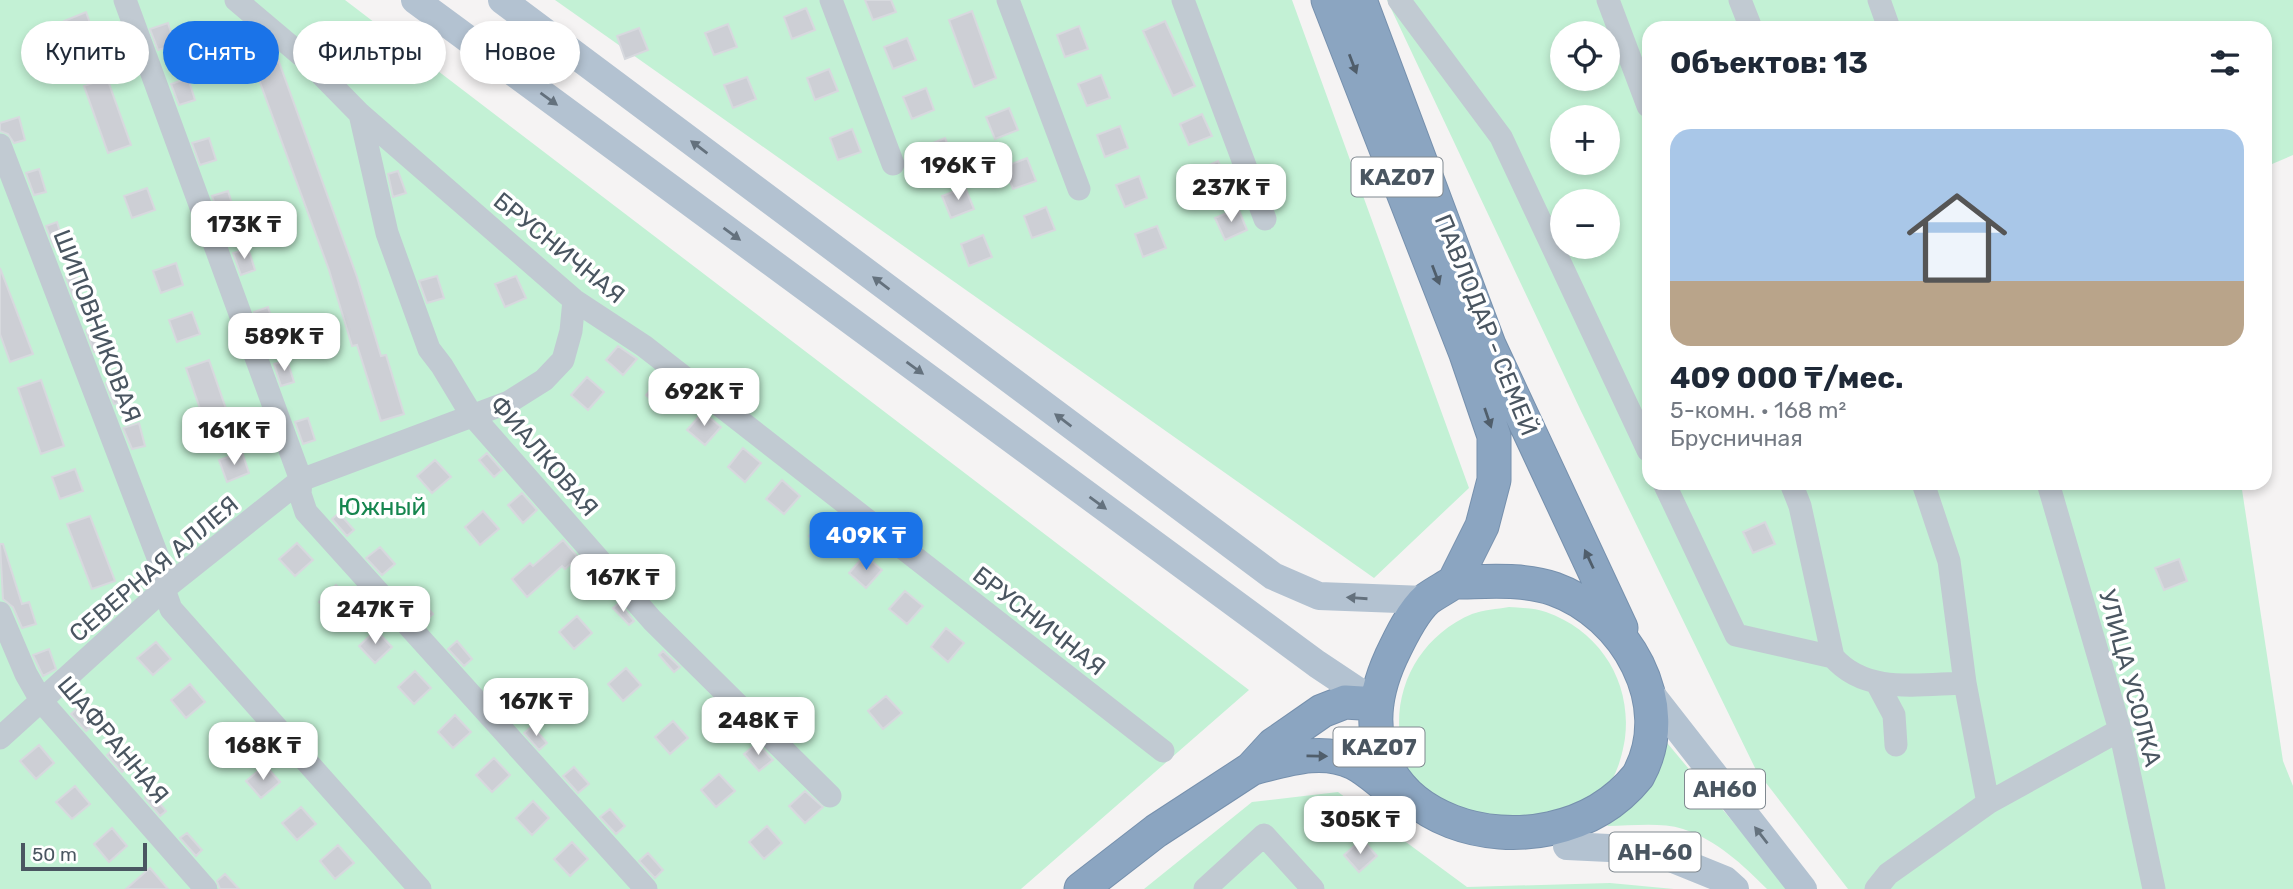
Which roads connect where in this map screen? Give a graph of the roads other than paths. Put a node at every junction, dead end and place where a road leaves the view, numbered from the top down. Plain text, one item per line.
1 (125, 0) edge
2 (236, 0) edge
3 (415, 0) edge
4 (502, 0) edge
5 (831, 0) edge
6 (1008, 0) edge
7 (1183, 0) edge
8 (1328, 0) edge
9 (1399, 0) edge
10 (1608, 0) edge
11 (1740, 0) edge
12 (1879, 0) edge
13 (1370, 5) edge
14 (1748, 21) edge
15 (1886, 21) edge
16 (1642, 90) edge
17 (360, 114) junction
18 (0, 145) edge
19 (893, 164) dead end
20 (1079, 189) dead end
21 (1265, 219) dead end
22 (574, 300) junction
23 (471, 414) junction
24 (1642, 437) edge
25 (301, 481) junction
26 (1667, 490) edge
27 (1794, 490) edge
28 (1925, 490) edge
29 (2050, 490) edge
30 (1454, 582) junction
31 (164, 589) junction
32 (1426, 600) junction
33 (0, 612) edge
34 (1628, 643) junction
35 (1838, 662) junction
36 (1965, 683) junction
37 (1878, 685) junction
38 (1647, 688) junction
39 (42, 702) junction
40 (1377, 704) junction
41 (2120, 730) junction
42 (0, 738) edge
43 (1896, 745) dead end
44 (1163, 751) dead end
45 (1251, 769) junction
46 (1396, 794) junction
47 (830, 796) dead end
48 (1988, 803) junction
49 (1567, 846) junction
50 (206, 889) edge
51 (420, 889) edge
52 (646, 889) edge
53 (1081, 889) edge
54 (1205, 889) edge
55 (1313, 889) edge
56 (1735, 889) edge
57 (1803, 889) edge
58 (1876, 889) edge
59 (2154, 889) edge

1 - 25 street
2 - 17 street, БРУСНИЧНАЯ
3 -> 40 main road
32 -> 4 main road
5 - 19 street
6 - 20 street
7 - 21 street
8 -> 30 highway, ПАВЛОДАР - СЕМЕЙ / KAZ07
9 - 24 street
10 - 16 street
11 - 14 street
12 - 15 street
34 -> 13 highway, ПАВЛОДАР - СЕМЕЙ / KAZ07
17 - 22 street, БРУСНИЧНАЯ
17 - 23 street, ФИАЛКОВАЯ
18 - 31 street, ШИПОВНИКОВАЯ
22 - 23 street, СЕВЕРНАЯ АЛЛЕЯ
22 - 44 street, БРУСНИЧНАЯ
23 - 25 street, СЕВЕРНАЯ АЛЛЕЯ
23 - 47 street, ФИАЛКОВАЯ
25 - 31 street, СЕВЕРНАЯ АЛЛЕЯ
25 - 52 street
26 - 35 street
27 - 35 street
28 - 36 street
29 - 41 street, УЛИЦА УСОЛКА
30 - 32 highway, KAZ07
30 - 34 highway, KAZ07
31 - 39 street, СЕВЕРНАЯ АЛЛЕЯ
31 - 51 street, ШИПОВНИКОВАЯ
32 - 40 highway, KAZ07
33 - 39 street, ШАФРАННАЯ
34 - 38 highway, KAZ07
35 - 37 street
36 - 37 street
36 - 48 street
37 - 43 street
38 - 49 highway, KAZ07
57 -> 38 main road, АН60
39 - 42 street, СЕВЕРНАЯ АЛЛЕЯ
39 - 50 street, ШАФРАННАЯ
40 - 45 highway, KAZ07
40 - 46 highway, KAZ07
41 - 48 street
41 - 59 street, УЛИЦА УСОЛКА
45 -> 46 highway, KAZ07
45 - 53 highway, KAZ07
46 - 49 highway, KAZ07
48 - 58 street
49 - 56 main road, АН-60
54 - 55 street

